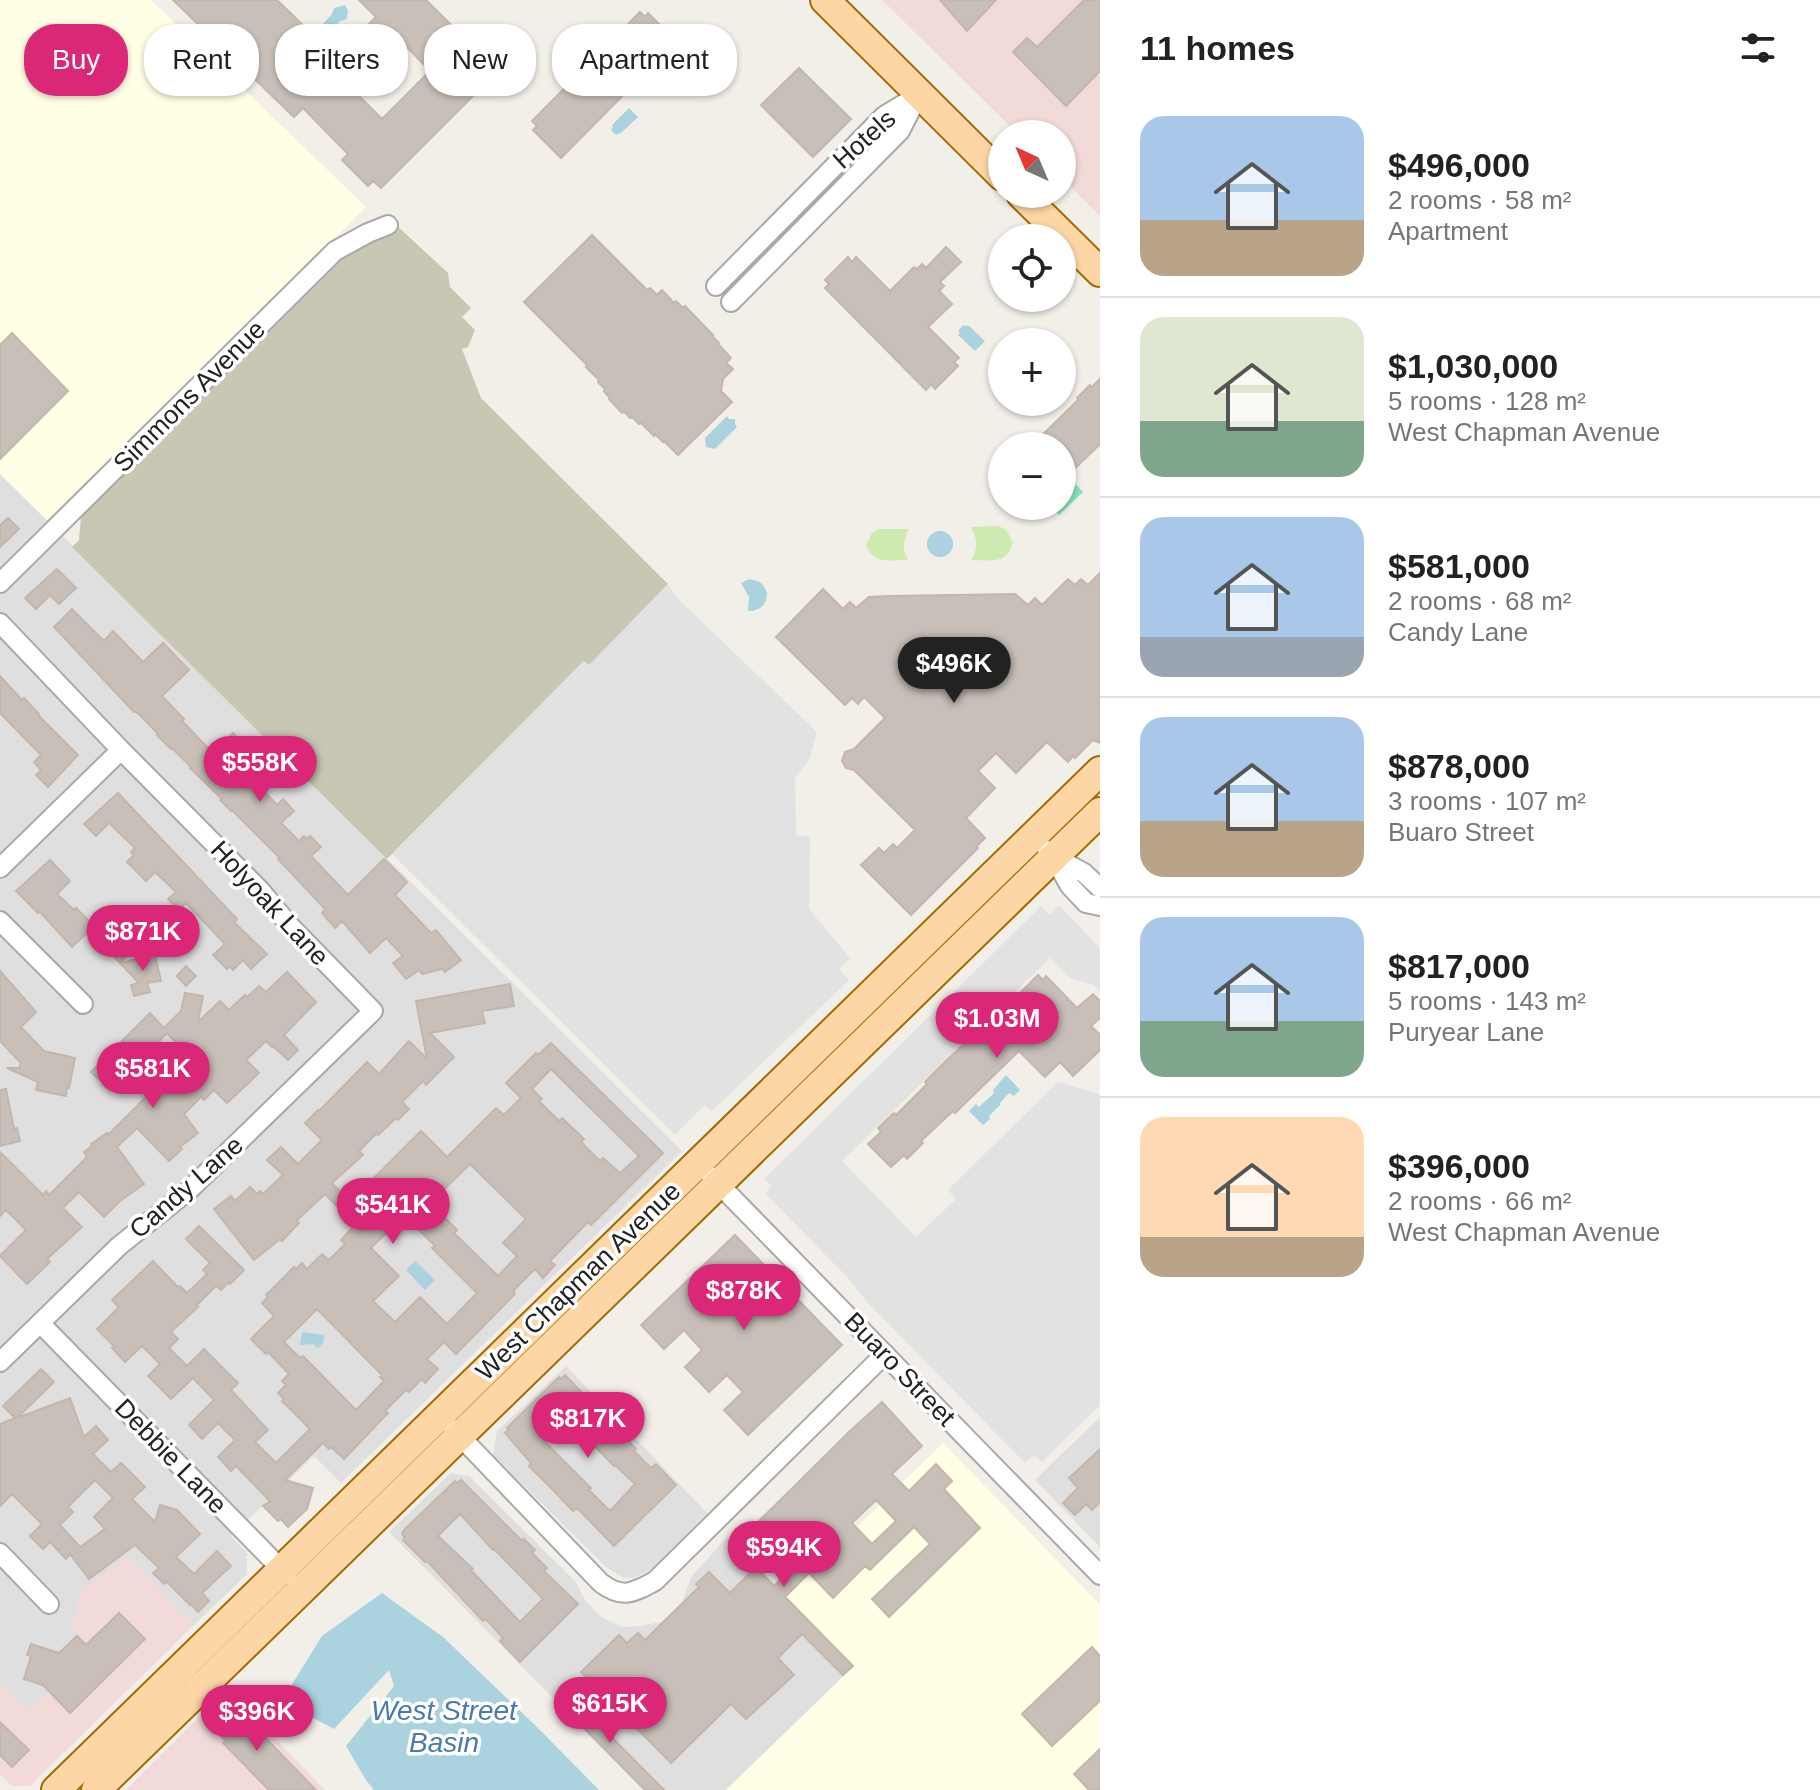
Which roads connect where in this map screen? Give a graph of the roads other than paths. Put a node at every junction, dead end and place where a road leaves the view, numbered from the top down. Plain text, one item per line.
1 (825, 0) edge
2 (919, 94) junction
3 (988, 162) edge
4 (1035, 208) edge
5 (388, 225) dead end
6 (1100, 272) edge
7 (716, 286) dead end
8 (731, 302) dead end
9 (0, 583) edge
10 (0, 623) edge
11 (121, 750) junction
12 (1100, 771) edge
13 (1100, 812) edge
14 (1044, 846) junction
15 (0, 868) edge
16 (1100, 888) edge
17 (1100, 906) edge
18 (0, 921) edge
19 (83, 1004) dead end
20 (373, 1011) joint
21 (709, 1173) junction
22 (40, 1323) junction
23 (885, 1354) junction
24 (0, 1362) edge
25 (450, 1425) junction
26 (0, 1553) edge
27 (1096, 1564) edge
28 (291, 1579) junction
29 (49, 1604) dead end
30 (56, 1790) edge
31 (96, 1790) edge

1 - 2 main road
2 - 3 main road
2 - 7 street, Hotels
2 - 8 street, Hotels
4 - 6 main road
5 - 9 street, Simmons Avenue
10 - 11 street, Holyoak Lane
11 - 15 street
11 - 20 street, Holyoak Lane
12 - 14 main road, West Chapman Avenue
13 - 14 main road, West Chapman Avenue
14 - 16 street
14 - 17 street
14 - 21 main road, West Chapman Avenue
18 - 19 street
20 - 22 street, Candy Lane
21 - 23 street, Buaro Street
21 - 25 main road, West Chapman Avenue
22 - 24 street, Candy Lane
22 - 28 street, Debbie Lane
23 - 25 street
23 - 27 street, Buaro Street
25 - 28 main road, West Chapman Avenue
26 - 29 street
28 - 30 main road, West Chapman Avenue
28 - 31 main road, West Chapman Avenue

